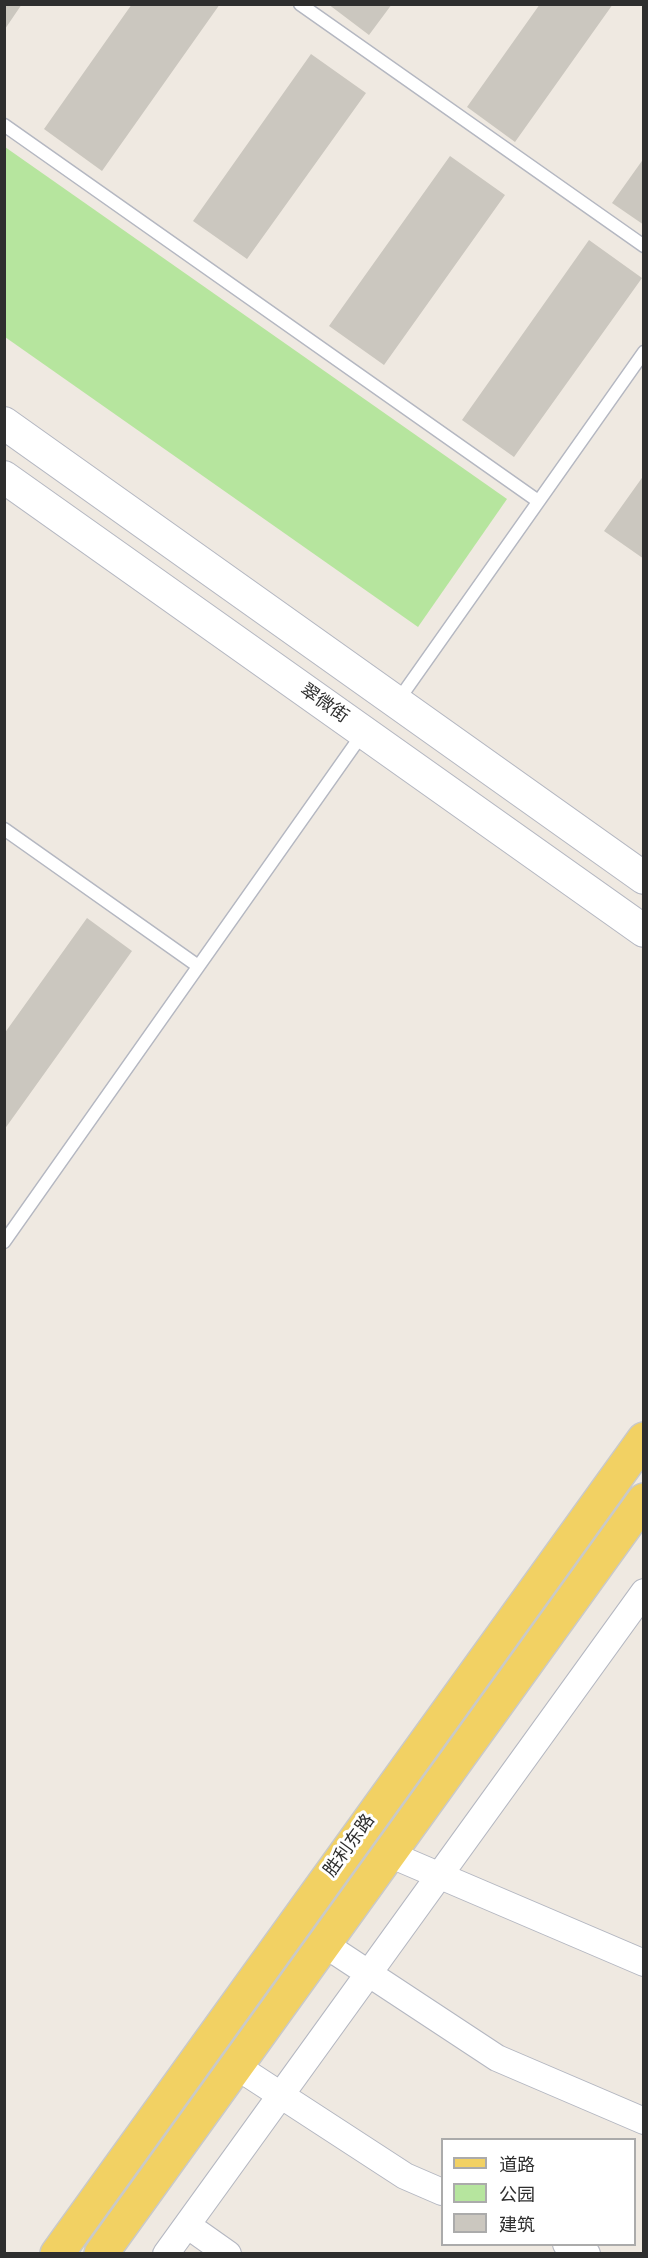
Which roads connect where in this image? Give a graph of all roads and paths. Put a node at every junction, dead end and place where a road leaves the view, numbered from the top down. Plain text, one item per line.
1 (300, 4) edge
2 (4, 125) edge
3 (644, 246) edge
4 (644, 352) edge
5 (4, 423) edge
6 (4, 477) edge
7 (538, 501) junction
8 (397, 702) junction
9 (364, 732) junction
10 (4, 830) edge
11 (644, 878) edge
12 (644, 931) edge
13 (198, 966) junction
14 (4, 1242) edge
15 (644, 1439) edge
16 (644, 1500) edge
17 (644, 1592) edge
18 (389, 1854) junction
19 (439, 1875) junction
20 (324, 1944) junction
21 (644, 1964) edge
22 (369, 1973) junction
23 (236, 2066) junction
24 (281, 2095) junction
25 (644, 2121) edge
26 (441, 2192) edge
27 (187, 2225) junction
28 (571, 2246) edge
29 (57, 2253) edge
30 (101, 2253) edge
31 (166, 2253) edge
32 (228, 2253) edge
33 (587, 2253) edge

1 - 3 lane
2 - 7 lane
4 - 7 lane
5 - 8 street
6 - 9 street, 翠微街
7 - 8 lane
8 - 11 street
9 - 12 street, 翠微街
9 - 13 lane
10 - 13 lane
13 - 14 lane
15 - 29 main road, 胜利东路
16 - 18 main road, 胜利东路
17 - 19 street
18 - 19 street
18 - 20 main road, 胜利东路
19 - 21 street
19 - 22 street
20 - 22 street
20 - 23 main road, 胜利东路
22 - 24 street
22 - 25 street
23 - 24 street
23 - 30 main road, 胜利东路
24 - 26 street
24 - 27 street
27 - 31 street
27 - 32 street
28 - 33 street

